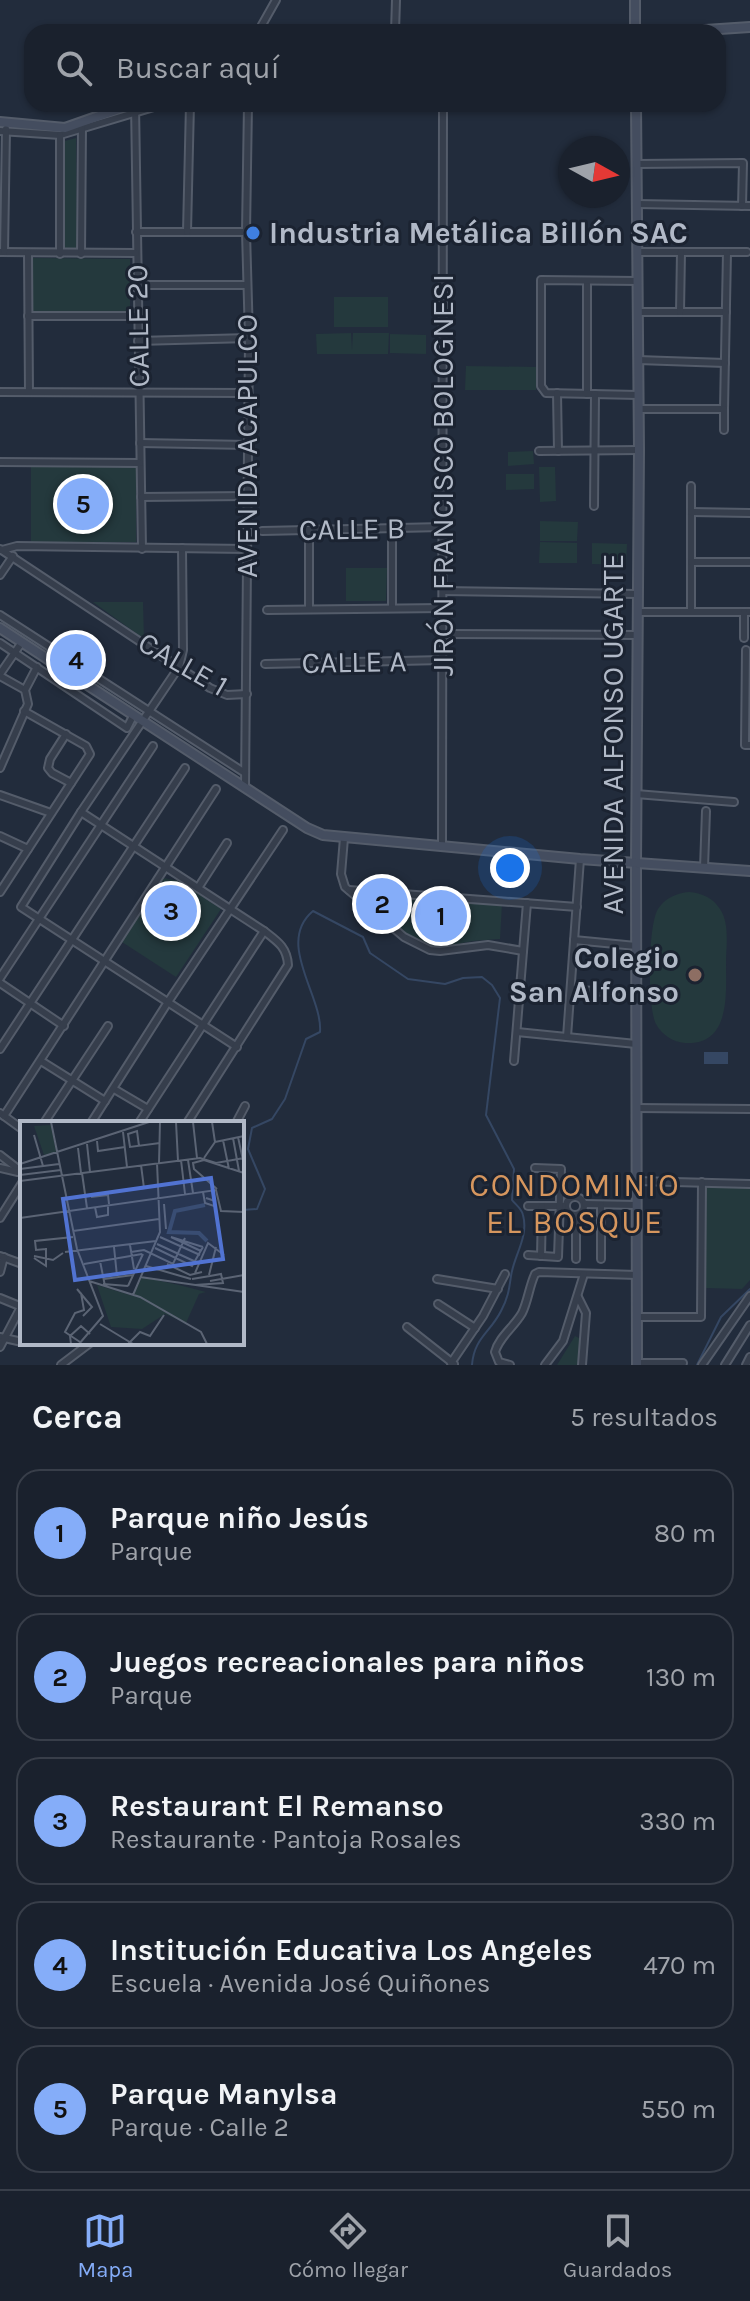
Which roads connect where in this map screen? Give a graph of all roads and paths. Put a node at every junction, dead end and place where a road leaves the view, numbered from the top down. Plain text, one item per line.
1 (276, 0) edge
2 (396, 0) edge
3 (635, 0) edge
4 (262, 24) edge
5 (395, 24) edge
6 (635, 24) edge
7 (750, 27) edge
8 (726, 29) edge
9 (120, 112) edge
10 (134, 112) edge
11 (190, 112) edge
12 (248, 112) edge
13 (443, 112) edge
14 (636, 112) edge
15 (82, 125) junction
16 (3, 126) edge
17 (60, 132) junction
18 (637, 164) junction
19 (637, 204) junction
20 (746, 206) edge
21 (136, 232) junction
22 (187, 232) junction
23 (246, 232) junction
24 (2, 252) edge
25 (637, 252) junction
26 (681, 252) junction
27 (727, 252) junction
28 (747, 252) dead end
29 (28, 253) junction
30 (136, 253) junction
31 (60, 254) junction
32 (81, 254) junction
33 (587, 281) junction
34 (638, 281) junction
35 (137, 285) junction
36 (247, 285) junction
37 (638, 312) junction
38 (680, 312) junction
39 (726, 312) junction
40 (28, 316) junction
41 (137, 316) junction
42 (249, 338) junction
43 (138, 341) junction
44 (638, 360) junction
45 (725, 363) junction
46 (0, 392) edge
47 (29, 392) junction
48 (139, 393) junction
49 (248, 393) junction
50 (557, 393) junction
51 (591, 394) junction
52 (638, 395) junction
53 (638, 409) junction
54 (724, 409) junction
55 (724, 430) dead end
56 (140, 443) junction
57 (248, 445) junction
58 (594, 450) junction
59 (639, 450) junction
60 (539, 451) dead end
61 (558, 451) junction
62 (0, 462) edge
63 (140, 463) junction
64 (691, 486) dead end
65 (248, 496) junction
66 (141, 497) junction
67 (594, 506) dead end
68 (691, 512) junction
69 (750, 513) edge
70 (443, 527) junction
71 (392, 528) junction
72 (309, 530) junction
73 (262, 531) dead end
74 (29, 546) junction
75 (182, 548) junction
76 (1, 549) edge
77 (142, 549) junction
78 (247, 549) junction
79 (13, 556) junction
80 (21, 561) junction
81 (691, 562) junction
82 (750, 562) edge
83 (0, 575) edge
84 (443, 591) junction
85 (637, 594) junction
86 (392, 608) junction
87 (443, 608) junction
88 (309, 609) junction
89 (267, 610) dead end
90 (637, 612) junction
91 (691, 612) junction
92 (747, 612) edge
93 (0, 615) edge
94 (0, 628) edge
95 (443, 634) junction
96 (637, 635) junction
97 (744, 638) dead end
98 (22, 642) junction
99 (0, 643) edge
100 (746, 650) dead end
101 (15, 653) junction
102 (443, 660) junction
103 (54, 663) junction
104 (265, 664) dead end
105 (37, 667) junction
106 (179, 667) junction
107 (46, 673) junction
108 (0, 675) edge
109 (25, 690) junction
110 (247, 694) junction
111 (149, 710) junction
112 (24, 711) junction
113 (137, 718) junction
114 (66, 734) junction
115 (747, 745) edge
116 (153, 746) dead end
117 (0, 768) edge
118 (185, 768) dead end
119 (245, 773) junction
120 (71, 783) junction
121 (245, 788) junction
122 (216, 789) dead end
123 (636, 794) junction
124 (0, 795) edge
125 (734, 802) dead end
126 (706, 811) dead end
127 (81, 812) junction
128 (51, 813) junction
129 (101, 825) junction
130 (283, 830) dead end
131 (344, 838) junction
132 (1, 839) edge
133 (227, 843) dead end
134 (442, 845) junction
135 (132, 846) junction
136 (28, 849) junction
137 (580, 859) junction
138 (636, 863) junction
139 (166, 868) junction
140 (704, 868) junction
141 (750, 871) edge
142 (198, 888) junction
143 (349, 890) junction
144 (0, 892) edge
145 (527, 903) junction
146 (577, 907) junction
147 (229, 909) junction
148 (40, 918) junction
149 (264, 931) junction
150 (71, 939) junction
151 (574, 940) junction
152 (636, 946) junction
153 (523, 951) junction
154 (106, 963) junction
155 (0, 980) edge
156 (571, 989) junction
157 (636, 995) junction
158 (168, 1002) junction
159 (30, 1003) junction
160 (202, 1024) junction
161 (64, 1026) junction
162 (108, 1026) dead end
163 (517, 1032) junction
164 (567, 1037) junction
165 (636, 1044) junction
166 (237, 1047) junction
167 (0, 1049) edge
168 (41, 1061) junction
169 (514, 1061) dead end
170 (72, 1080) junction
171 (114, 1089) junction
172 (105, 1101) junction
173 (245, 1106) dead end
174 (636, 1108) junction
175 (148, 1109) junction
176 (750, 1109) edge
177 (2, 1115) edge
178 (45, 1121) edge
179 (92, 1121) edge
180 (140, 1121) edge
181 (188, 1121) edge
182 (237, 1121) edge
183 (20, 1128) edge
184 (0, 1155) edge
185 (0, 1168) edge
186 (535, 1168) dead end
187 (20, 1170) edge
188 (20, 1172) edge
189 (636, 1181) junction
190 (702, 1182) junction
191 (750, 1184) edge
192 (20, 1186) edge
193 (585, 1204) junction
194 (601, 1205) junction
195 (636, 1205) junction
196 (528, 1206) dead end
197 (542, 1206) junction
198 (563, 1206) junction
199 (576, 1215) junction
200 (0, 1218) edge
201 (528, 1255) dead end
202 (541, 1256) junction
203 (2, 1257) edge
204 (576, 1259) dead end
205 (601, 1259) dead end
206 (0, 1272) edge
207 (505, 1274) dead end
208 (584, 1274) junction
209 (637, 1275) junction
210 (437, 1279) dead end
211 (498, 1289) junction
212 (750, 1296) edge
213 (578, 1297) junction
214 (0, 1298) edge
215 (438, 1304) dead end
216 (20, 1305) edge
217 (20, 1309) edge
218 (637, 1317) junction
219 (750, 1325) edge
220 (407, 1327) dead end
221 (475, 1328) junction
222 (2, 1338) edge
223 (87, 1345) edge
224 (0, 1347) edge
225 (750, 1357) edge
226 (448, 1363) edge
227 (683, 1363) dead end
228 (637, 1364) edge
229 (61, 1365) edge
230 (510, 1365) edge
231 (545, 1365) edge
232 (582, 1365) edge
233 (702, 1365) edge
234 (725, 1365) edge
235 (746, 1365) edge

1 - 4 street
2 - 5 street
3 - 6 street
7 - 8 street
9 - 15 street
10 - 21 street, CALLE 20
11 - 22 street
12 - 23 street, AVENIDA ACAPULCO
13 - 70 street, JIRÓN FRANCISCO BOLOGNESI
14 - 18 street, AVENIDA ALFONSO UGARTE
15 - 17 street
15 - 32 street
16 - 17 street
16 - 24 street
17 - 31 street
18 - 19 street, AVENIDA ALFONSO UGARTE
18 - 20 street
19 - 20 street
19 - 25 street, AVENIDA ALFONSO UGARTE
21 - 22 street
21 - 30 street, CALLE 20
22 - 23 street
23 - 36 street, AVENIDA ACAPULCO
24 - 29 street
25 - 26 street
25 - 34 street, AVENIDA ALFONSO UGARTE
26 - 27 street
26 - 38 street
27 - 28 street
27 - 39 street
29 - 31 street
29 - 40 street
30 - 32 street
30 - 35 street, CALLE 20
31 - 32 street
33 - 34 street
33 - 50 street
33 - 51 street
34 - 37 street, AVENIDA ALFONSO UGARTE
35 - 36 street
35 - 41 street, CALLE 20
36 - 42 street, AVENIDA ACAPULCO
37 - 38 street
37 - 44 street, AVENIDA ALFONSO UGARTE
38 - 39 street
39 - 45 street
40 - 41 street
40 - 47 street
41 - 43 street, CALLE 20
42 - 43 street
42 - 49 street, AVENIDA ACAPULCO
43 - 48 street, CALLE 20
44 - 45 street
44 - 52 street, AVENIDA ALFONSO UGARTE
45 - 54 street
46 - 47 street
47 - 48 street
48 - 49 street
48 - 56 street, CALLE 20
49 - 57 street, AVENIDA ACAPULCO
50 - 51 street
50 - 61 street
51 - 52 street
51 - 58 street
52 - 53 street, AVENIDA ALFONSO UGARTE
53 - 54 street
53 - 59 street, AVENIDA ALFONSO UGARTE
54 - 55 street
56 - 57 street
56 - 63 street, CALLE 20
57 - 65 street, AVENIDA ACAPULCO
58 - 59 street
58 - 61 street
58 - 67 street
59 - 85 street, AVENIDA ALFONSO UGARTE
60 - 61 street
62 - 63 street
63 - 66 street, CALLE 20
64 - 68 street
65 - 66 street
65 - 78 street, AVENIDA ACAPULCO
66 - 77 street, CALLE 20
68 - 69 street
68 - 81 street
70 - 71 street, CALLE B
70 - 84 street, JIRÓN FRANCISCO BOLOGNESI
71 - 72 street, CALLE B
71 - 86 street
72 - 73 street, CALLE B
72 - 88 street
74 - 76 street
74 - 77 street
74 - 80 street
75 - 77 street
75 - 78 street
75 - 106 street
76 - 79 street, CALLE 1
78 - 110 street, AVENIDA ACAPULCO
79 - 80 street, CALLE 1
79 - 83 street
80 - 106 street, CALLE 1
81 - 82 street
81 - 91 street
84 - 85 street
84 - 87 street, JIRÓN FRANCISCO BOLOGNESI
85 - 90 street, AVENIDA ALFONSO UGARTE
86 - 87 street
86 - 88 street
87 - 95 street, JIRÓN FRANCISCO BOLOGNESI
88 - 89 street
90 - 91 street
90 - 96 street, AVENIDA ALFONSO UGARTE
91 - 92 street
92 - 97 street
93 - 111 street
94 - 98 street
95 - 96 street
95 - 102 street, JIRÓN FRANCISCO BOLOGNESI
96 - 123 street, AVENIDA ALFONSO UGARTE
98 - 101 street
98 - 103 street
99 - 101 street
100 - 115 street
101 - 105 street
101 - 108 street
102 - 104 street, CALLE A
102 - 134 street, JIRÓN FRANCISCO BOLOGNESI
103 - 107 street
103 - 113 street
105 - 107 street
105 - 109 street
106 - 110 street, CALLE 1
106 - 111 street
107 - 113 street
108 - 109 street
109 - 112 street
110 - 119 street, AVENIDA ACAPULCO
111 - 113 street
111 - 119 street
112 - 114 street
112 - 117 street
113 - 121 street
113 - 127 street
114 - 120 street
114 - 120 street
116 - 129 street
118 - 135 street
119 - 121 street, AVENIDA ACAPULCO
120 - 128 street
121 - 131 street
122 - 139 street
123 - 125 street
123 - 138 street, AVENIDA ALFONSO UGARTE
124 - 128 street
126 - 140 street
127 - 129 street
127 - 148 street
128 - 136 street
129 - 135 street
129 - 148 street
130 - 147 street
131 - 134 street
131 - 143 street
132 - 136 street
133 - 142 street
134 - 137 street
135 - 139 street
135 - 150 street
136 - 144 street
137 - 138 street
137 - 146 street
138 - 140 street
138 - 152 street, AVENIDA ALFONSO UGARTE
139 - 142 street
139 - 154 street
140 - 141 street
142 - 147 street
143 - 145 street
143 - 153 street
145 - 146 street
145 - 153 street
146 - 151 street
147 - 149 street
147 - 158 street
148 - 150 street
148 - 155 street
149 - 160 street
149 - 166 street
150 - 154 street
150 - 159 street
151 - 152 street
151 - 156 street
152 - 157 street, AVENIDA ALFONSO UGARTE
153 - 163 street
154 - 158 street
154 - 161 street
155 - 159 street
156 - 157 street
156 - 164 street
157 - 165 street, AVENIDA ALFONSO UGARTE
158 - 160 street
158 - 171 street
159 - 161 street
159 - 167 street
160 - 166 street
160 - 175 street
161 - 168 street
162 - 170 street
163 - 164 street
163 - 169 street
164 - 165 street
165 - 174 street, AVENIDA ALFONSO UGARTE
166 - 181 street
168 - 170 street
168 - 177 street
170 - 172 street
170 - 178 street
171 - 172 street
171 - 175 street
172 - 179 street
173 - 182 street
174 - 176 street
174 - 189 street, AVENIDA ALFONSO UGARTE
175 - 180 street
177 - 183 street
184 - 187 street
185 - 188 street
186 - 198 street
189 - 190 street
189 - 195 street, AVENIDA ALFONSO UGARTE
190 - 191 street
190 - 218 street
192 - 200 street
193 - 194 street
193 - 198 street
193 - 199 street
194 - 195 street
194 - 205 street
195 - 209 street, AVENIDA ALFONSO UGARTE
196 - 197 street
197 - 198 street
197 - 202 street
198 - 199 street
198 - 202 street
199 - 204 street
201 - 202 street
203 - 206 street
207 - 211 street
208 - 209 street
208 - 213 street
208 - 230 street
209 - 218 street, AVENIDA ALFONSO UGARTE
210 - 211 street
211 - 221 street
212 - 233 street
213 - 231 street
213 - 232 street
214 - 216 street
215 - 221 street
217 - 222 street
218 - 228 street, AVENIDA ALFONSO UGARTE
219 - 234 street
220 - 226 street
221 - 226 street
222 - 224 street
223 - 229 street
225 - 235 street
227 - 228 street

